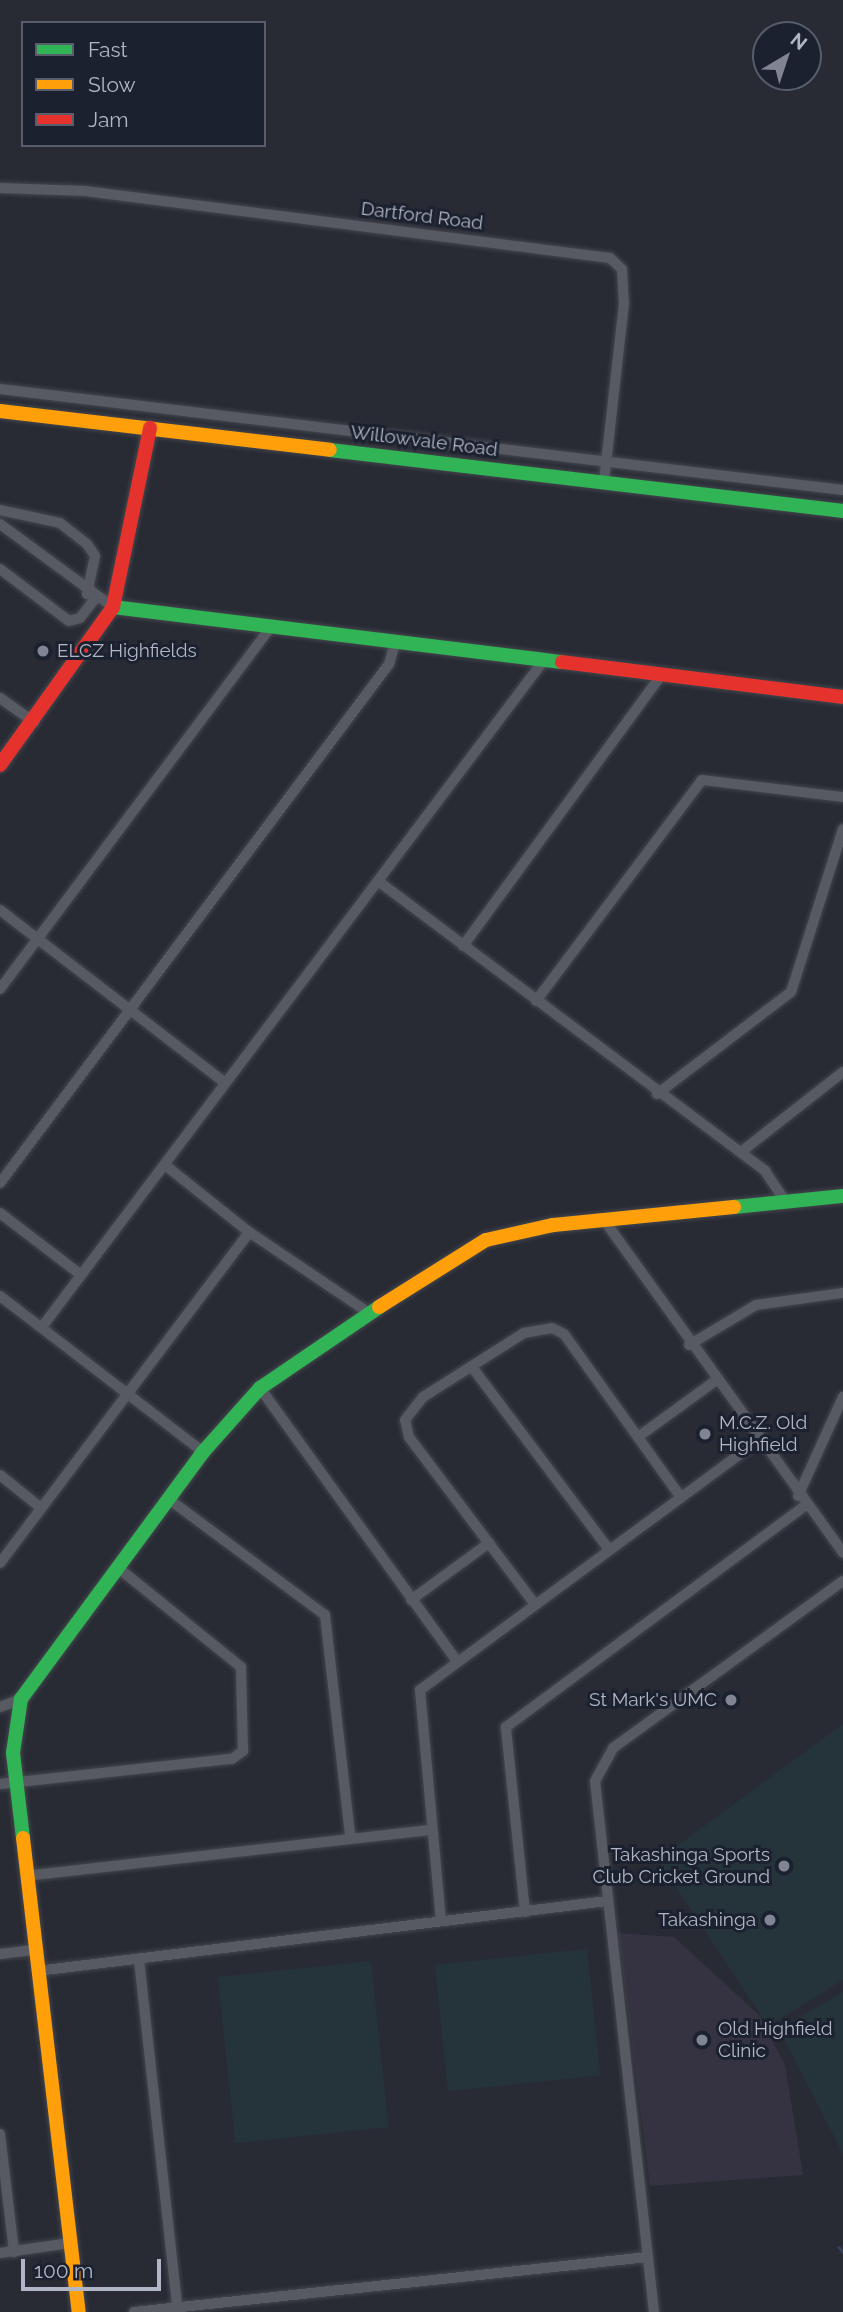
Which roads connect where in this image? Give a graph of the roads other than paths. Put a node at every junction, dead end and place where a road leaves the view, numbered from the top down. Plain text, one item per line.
1 (0, 188) edge
2 (0, 389) edge
3 (0, 411) edge
4 (150, 428) junction
5 (605, 461) junction
6 (604, 482) junction
7 (843, 490) edge
8 (0, 510) edge
9 (843, 511) edge
10 (0, 524) edge
11 (0, 569) edge
12 (91, 596) junction
13 (113, 607) junction
14 (270, 628) junction
15 (396, 640) junction
16 (544, 660) junction
17 (662, 674) junction
18 (843, 697) edge
19 (0, 698) edge
20 (34, 722) junction
21 (0, 765) edge
22 (843, 797) edge
23 (843, 829) edge
24 (378, 881) junction
25 (0, 910) edge
26 (38, 938) junction
27 (463, 946) junction
28 (0, 989) edge
29 (536, 1001) junction
30 (131, 1010) junction
31 (843, 1072) edge
32 (224, 1082) junction
33 (657, 1094) junction
34 (741, 1152) junction
35 (165, 1165) junction
36 (0, 1183) edge
37 (839, 1194) edge
38 (785, 1201) junction
39 (0, 1213) edge
40 (604, 1220) junction
41 (249, 1232) junction
42 (81, 1275) junction
43 (843, 1293) edge
44 (0, 1296) edge
45 (369, 1313) junction
46 (42, 1327) junction
47 (689, 1345) junction
48 (472, 1367) junction
49 (715, 1381) junction
50 (260, 1388) junction
51 (130, 1395) junction
52 (843, 1397) edge
53 (638, 1437) junction
54 (758, 1441) junction
55 (203, 1451) junction
56 (0, 1475) edge
57 (680, 1496) junction
58 (798, 1496) junction
59 (170, 1500) junction
60 (806, 1506) junction
61 (41, 1508) junction
62 (489, 1543) junction
63 (608, 1548) junction
64 (843, 1553) edge
65 (0, 1563) edge
66 (117, 1567) junction
67 (843, 1581) edge
68 (411, 1600) junction
69 (534, 1603) junction
70 (456, 1660) junction
71 (21, 1699) junction
72 (0, 1707) edge
73 (17, 1783) junction
74 (0, 1784) edge
75 (431, 1830) junction
76 (350, 1836) junction
77 (26, 1875) junction
78 (607, 1901) junction
79 (524, 1912) junction
80 (440, 1921) junction
81 (33, 1950) junction
82 (0, 1954) edge
83 (139, 1960) junction
84 (37, 1971) junction
85 (0, 2134) edge
86 (70, 2243) junction
87 (14, 2252) junction
88 (0, 2253) edge
89 (648, 2257) junction
90 (177, 2306) junction
91 (79, 2312) edge
92 (134, 2312) edge
93 (654, 2312) edge

1 - 5 street, Dartford Road
2 - 5 street
3 - 4 street, Willowvale Road
4 - 6 street, Willowvale Road
4 - 13 street
5 - 6 street, Dartford Road
5 - 7 street
6 - 9 street, Willowvale Road
8 - 12 street
10 - 12 street
11 - 12 street
12 - 13 street
13 - 14 street
13 - 20 street
14 - 15 street
14 - 26 street
15 - 16 street
15 - 30 street
16 - 17 street
16 - 24 street
17 - 18 street
17 - 27 street
19 - 20 street
20 - 21 street
22 - 29 street
23 - 33 street
24 - 27 street
24 - 32 street
25 - 26 street
26 - 28 street
26 - 30 street
27 - 29 street
29 - 33 street
30 - 32 street
30 - 36 street
31 - 34 street
32 - 35 street
33 - 34 street
34 - 38 street
35 - 41 street
35 - 42 street
37 - 38 street
38 - 40 street
39 - 42 street
40 - 45 street
40 - 47 street
41 - 45 street
41 - 51 street
42 - 46 street
43 - 47 street
44 - 46 street
45 - 50 street
46 - 51 street
47 - 49 street
48 - 53 street
48 - 62 street
48 - 63 street
49 - 53 street
49 - 54 street
50 - 55 street
50 - 68 street
51 - 55 street
51 - 61 street
52 - 58 street
53 - 57 street
54 - 57 street
54 - 58 street
55 - 59 street
56 - 61 street
57 - 63 street
58 - 60 street
59 - 66 street
59 - 76 street
60 - 64 street
60 - 79 street
61 - 65 street
62 - 68 street
62 - 69 street
63 - 69 street
66 - 71 street
66 - 73 street
67 - 78 street
68 - 70 street
69 - 70 street
70 - 75 street
71 - 72 street
71 - 73 street
73 - 74 street
73 - 77 street
75 - 76 street
75 - 80 street
76 - 77 street
77 - 81 street
78 - 79 street
78 - 89 street
79 - 80 street
80 - 83 street
81 - 82 street
81 - 84 street
83 - 84 street
83 - 90 street
84 - 86 street
85 - 87 street
86 - 87 street
86 - 91 street
87 - 88 street
89 - 90 street
89 - 93 street
90 - 92 street

